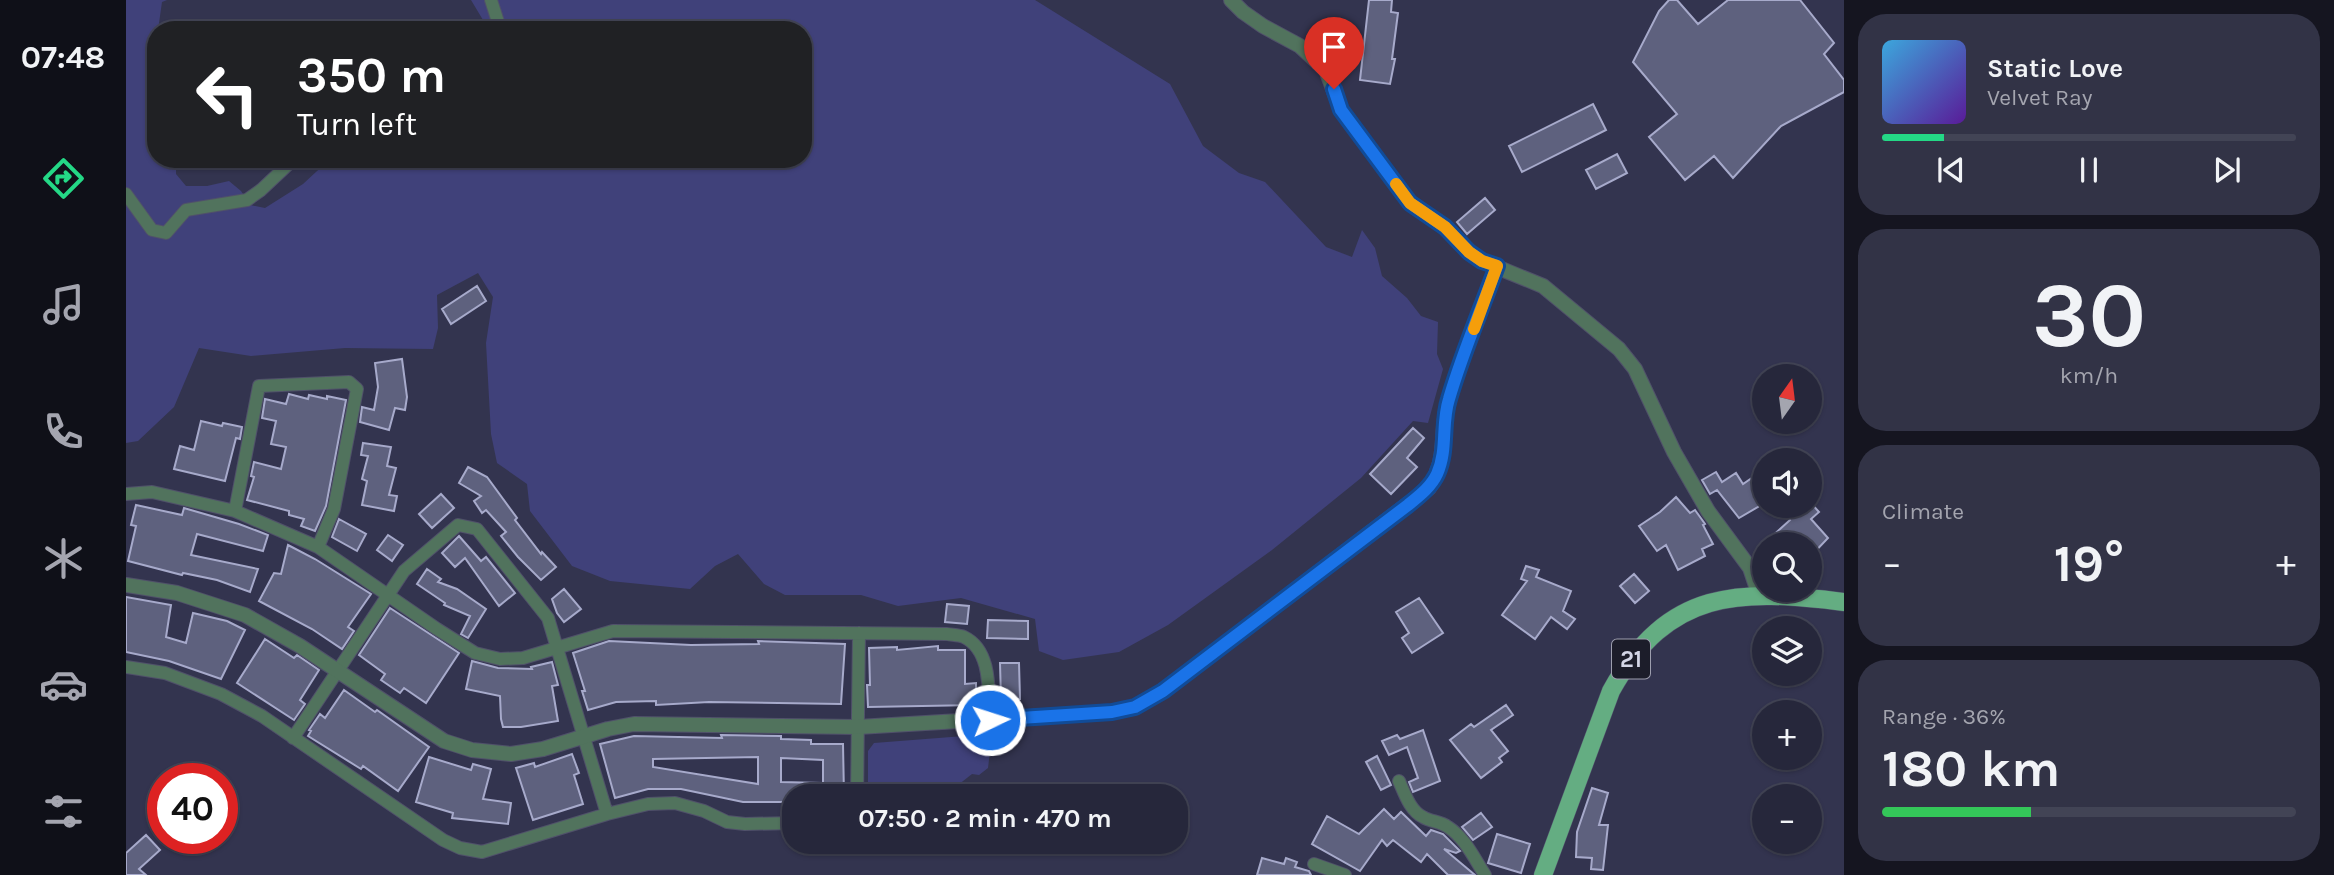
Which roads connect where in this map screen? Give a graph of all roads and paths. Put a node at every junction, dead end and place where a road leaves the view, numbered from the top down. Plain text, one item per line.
1 (491, 0) edge
2 (1231, 0) edge
3 (498, 21) edge
4 (284, 168) edge
5 (126, 194) edge
6 (1497, 266) junction
7 (126, 494) edge
8 (235, 511) junction
9 (318, 547) junction
10 (1752, 574) edge
11 (126, 585) edge
12 (388, 594) junction
13 (1752, 596) edge
14 (1822, 600) edge
15 (1844, 602) edge
16 (859, 633) junction
17 (556, 648) junction
18 (126, 667) edge
19 (337, 670) junction
20 (990, 720) junction
21 (859, 727) junction
22 (585, 736) junction
23 (293, 738) junction
24 (1399, 780) dead end
25 (857, 784) edge
26 (607, 814) junction
27 (782, 823) edge
28 (1314, 864) dead end
29 (1345, 875) edge
30 (1485, 875) edge
31 (1543, 875) edge

1 - 3 street
2 - 6 street
4 - 5 street
6 - 10 street
6 - 20 street
7 - 8 street
8 - 9 street
8 - 9 street
9 - 12 street
11 - 19 street
12 - 17 street
12 - 17 street
12 - 19 street
13 - 31 main road, 21
14 - 15 main road, 21
16 - 17 street
16 - 20 street
16 - 21 street
17 - 22 street
18 - 23 street
19 - 22 street
19 - 23 street
20 - 21 street
21 - 22 street
21 - 25 street
22 - 26 street
23 - 26 street
24 - 30 street
26 - 27 street
28 - 29 street

